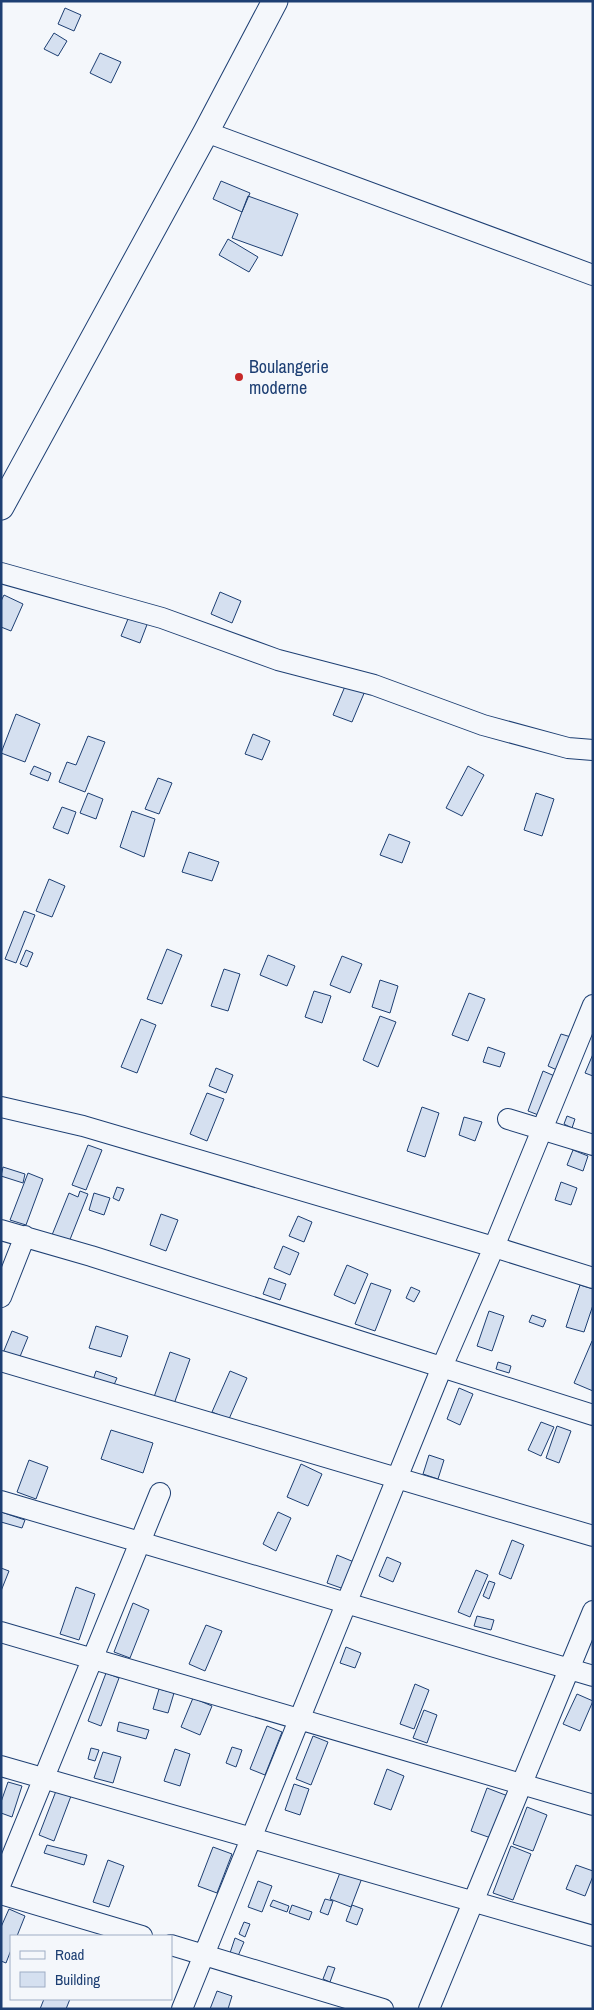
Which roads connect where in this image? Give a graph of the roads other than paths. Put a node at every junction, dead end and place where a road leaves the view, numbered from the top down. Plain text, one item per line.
1 (275, 1) edge
2 (206, 132) junction
3 (593, 275) edge
4 (1, 507) edge
5 (1, 573) edge
6 (593, 750) edge
7 (592, 1011) edge
8 (1, 1107) edge
9 (508, 1119) dead end
10 (541, 1129) junction
11 (593, 1145) edge
12 (1, 1230) edge
13 (25, 1236) junction
14 (494, 1247) junction
15 (593, 1278) edge
16 (1, 1297) edge
17 (1, 1361) edge
18 (442, 1367) junction
19 (593, 1415) edge
20 (398, 1478) junction
21 (160, 1493) dead end
22 (1, 1501) edge
23 (593, 1536) edge
24 (140, 1543) junction
25 (347, 1604) junction
26 (593, 1611) edge
27 (1, 1632) edge
28 (92, 1659) junction
29 (569, 1669) junction
30 (593, 1676) edge
31 (300, 1719) junction
32 (1, 1766) edge
33 (44, 1779) junction
34 (521, 1784) junction
35 (593, 1805) edge
36 (251, 1838) junction
37 (1, 1883) edge
38 (1, 1894) edge
39 (473, 1902) junction
40 (139, 1935) edge
41 (593, 1936) edge
42 (172, 1945) edge
43 (203, 1955) junction
44 (182, 2009) edge
45 (383, 2009) edge
46 (429, 2009) edge

1 - 2 main road
2 - 3 street
2 - 4 main road
5 - 6 street
7 - 10 street
8 - 14 street
9 - 10 street
10 - 11 street
10 - 14 street
12 - 13 street
13 - 16 street
13 - 18 street
14 - 15 street
14 - 18 street
17 - 20 street
18 - 19 street
18 - 20 street
20 - 23 street
20 - 25 street
21 - 24 street
22 - 24 street
24 - 25 street
24 - 28 street
25 - 29 street
25 - 31 street
26 - 29 street
27 - 28 street
28 - 31 street
28 - 33 street
29 - 30 street
29 - 34 street
31 - 34 street
31 - 36 street
32 - 33 street
33 - 36 street
33 - 37 street
34 - 35 street
34 - 39 street
36 - 39 street
36 - 43 street
38 - 40 street
39 - 41 street
39 - 46 street
42 - 43 street
43 - 44 street
43 - 45 street

